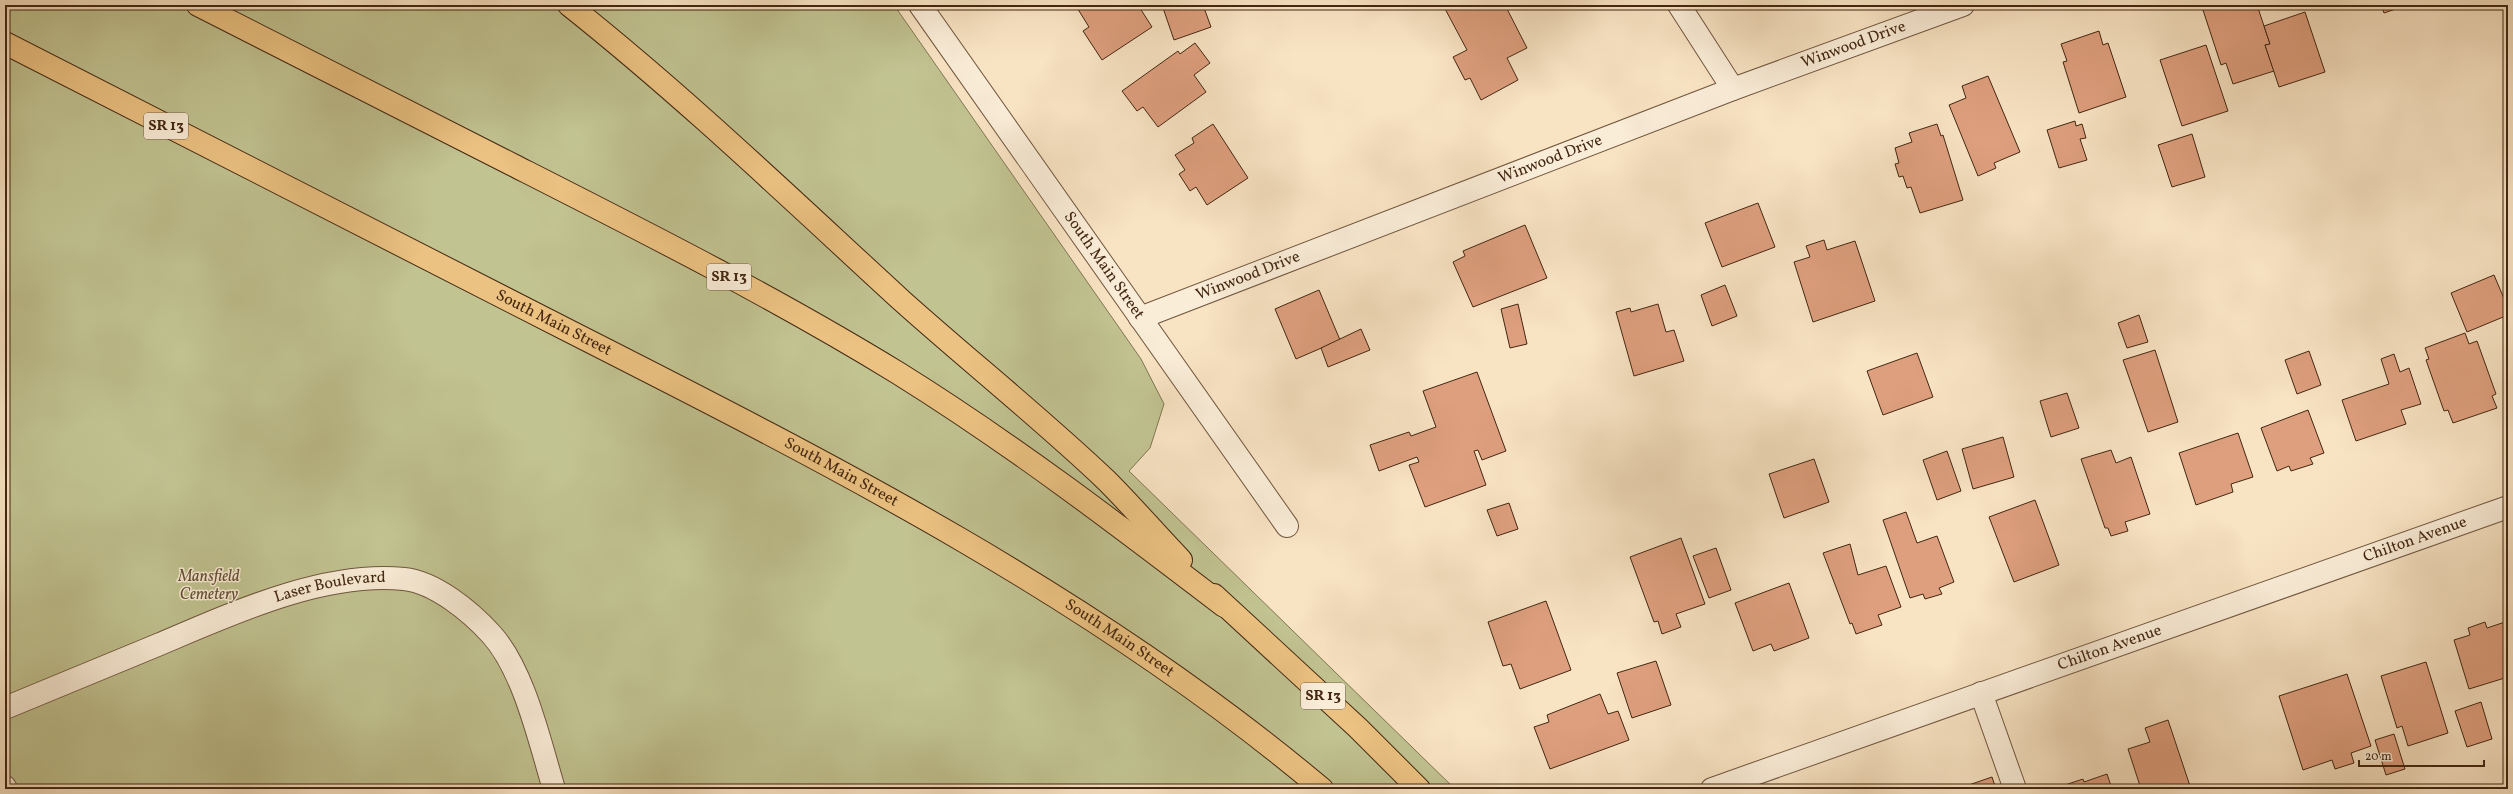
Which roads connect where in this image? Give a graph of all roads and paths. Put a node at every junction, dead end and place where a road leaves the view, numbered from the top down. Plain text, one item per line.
1 (198, 5) edge
2 (568, 5) edge
3 (920, 5) edge
4 (1679, 5) edge
5 (1963, 5) edge
6 (5, 43) edge
7 (1733, 89) junction
8 (1140, 318) junction
9 (2508, 507) edge
10 (1287, 526) dead end
11 (1224, 606) junction
12 (1981, 694) junction
13 (5, 708) edge
14 (554, 789) edge
15 (1322, 789) edge
16 (1419, 789) edge
17 (1712, 789) edge
18 (2015, 789) edge

1 - 11 highway, SR 13
2 - 11 highway
3 - 8 street, South Main Street
4 - 7 street
5 - 7 street, Winwood Drive
6 - 15 highway, South Main Street / SR 13
7 - 8 street, Winwood Drive
8 - 10 street, South Main Street
9 - 12 street, Chilton Avenue
11 - 16 highway, SR 13
12 - 17 street, Chilton Avenue
12 - 18 street
13 - 14 street, Laser Boulevard

